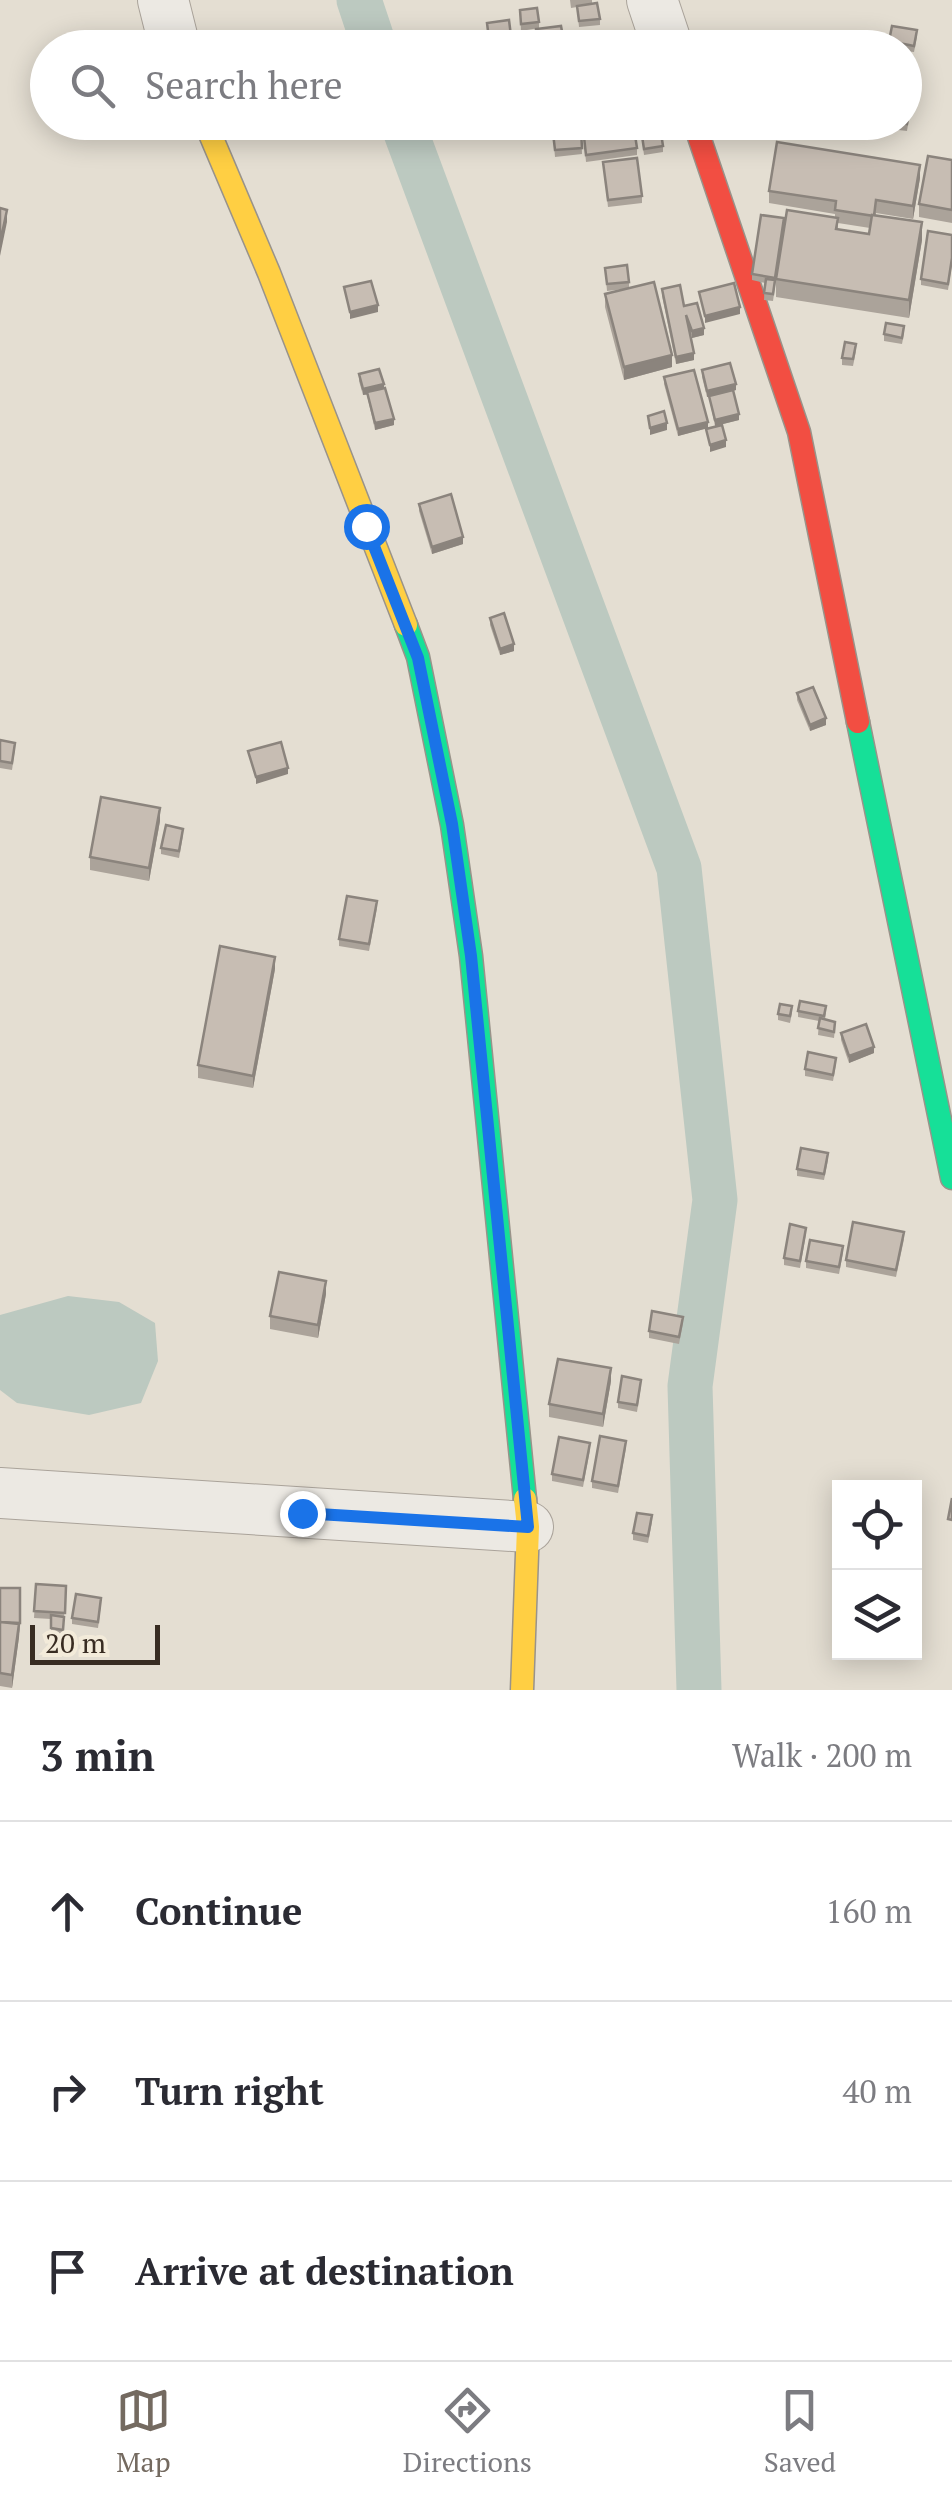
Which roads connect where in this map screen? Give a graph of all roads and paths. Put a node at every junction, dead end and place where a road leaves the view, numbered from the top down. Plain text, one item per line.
1 (163, 0) edge
2 (652, 0) edge
3 (170, 30) edge
4 (662, 30) edge
5 (213, 140) edge
6 (700, 140) edge
7 (952, 1178) edge
8 (0, 1494) edge
9 (528, 1527) junction
10 (522, 1690) edge

1 - 3 street
2 - 4 street
5 - 9 street
6 - 7 street
8 - 9 street
9 - 10 street

